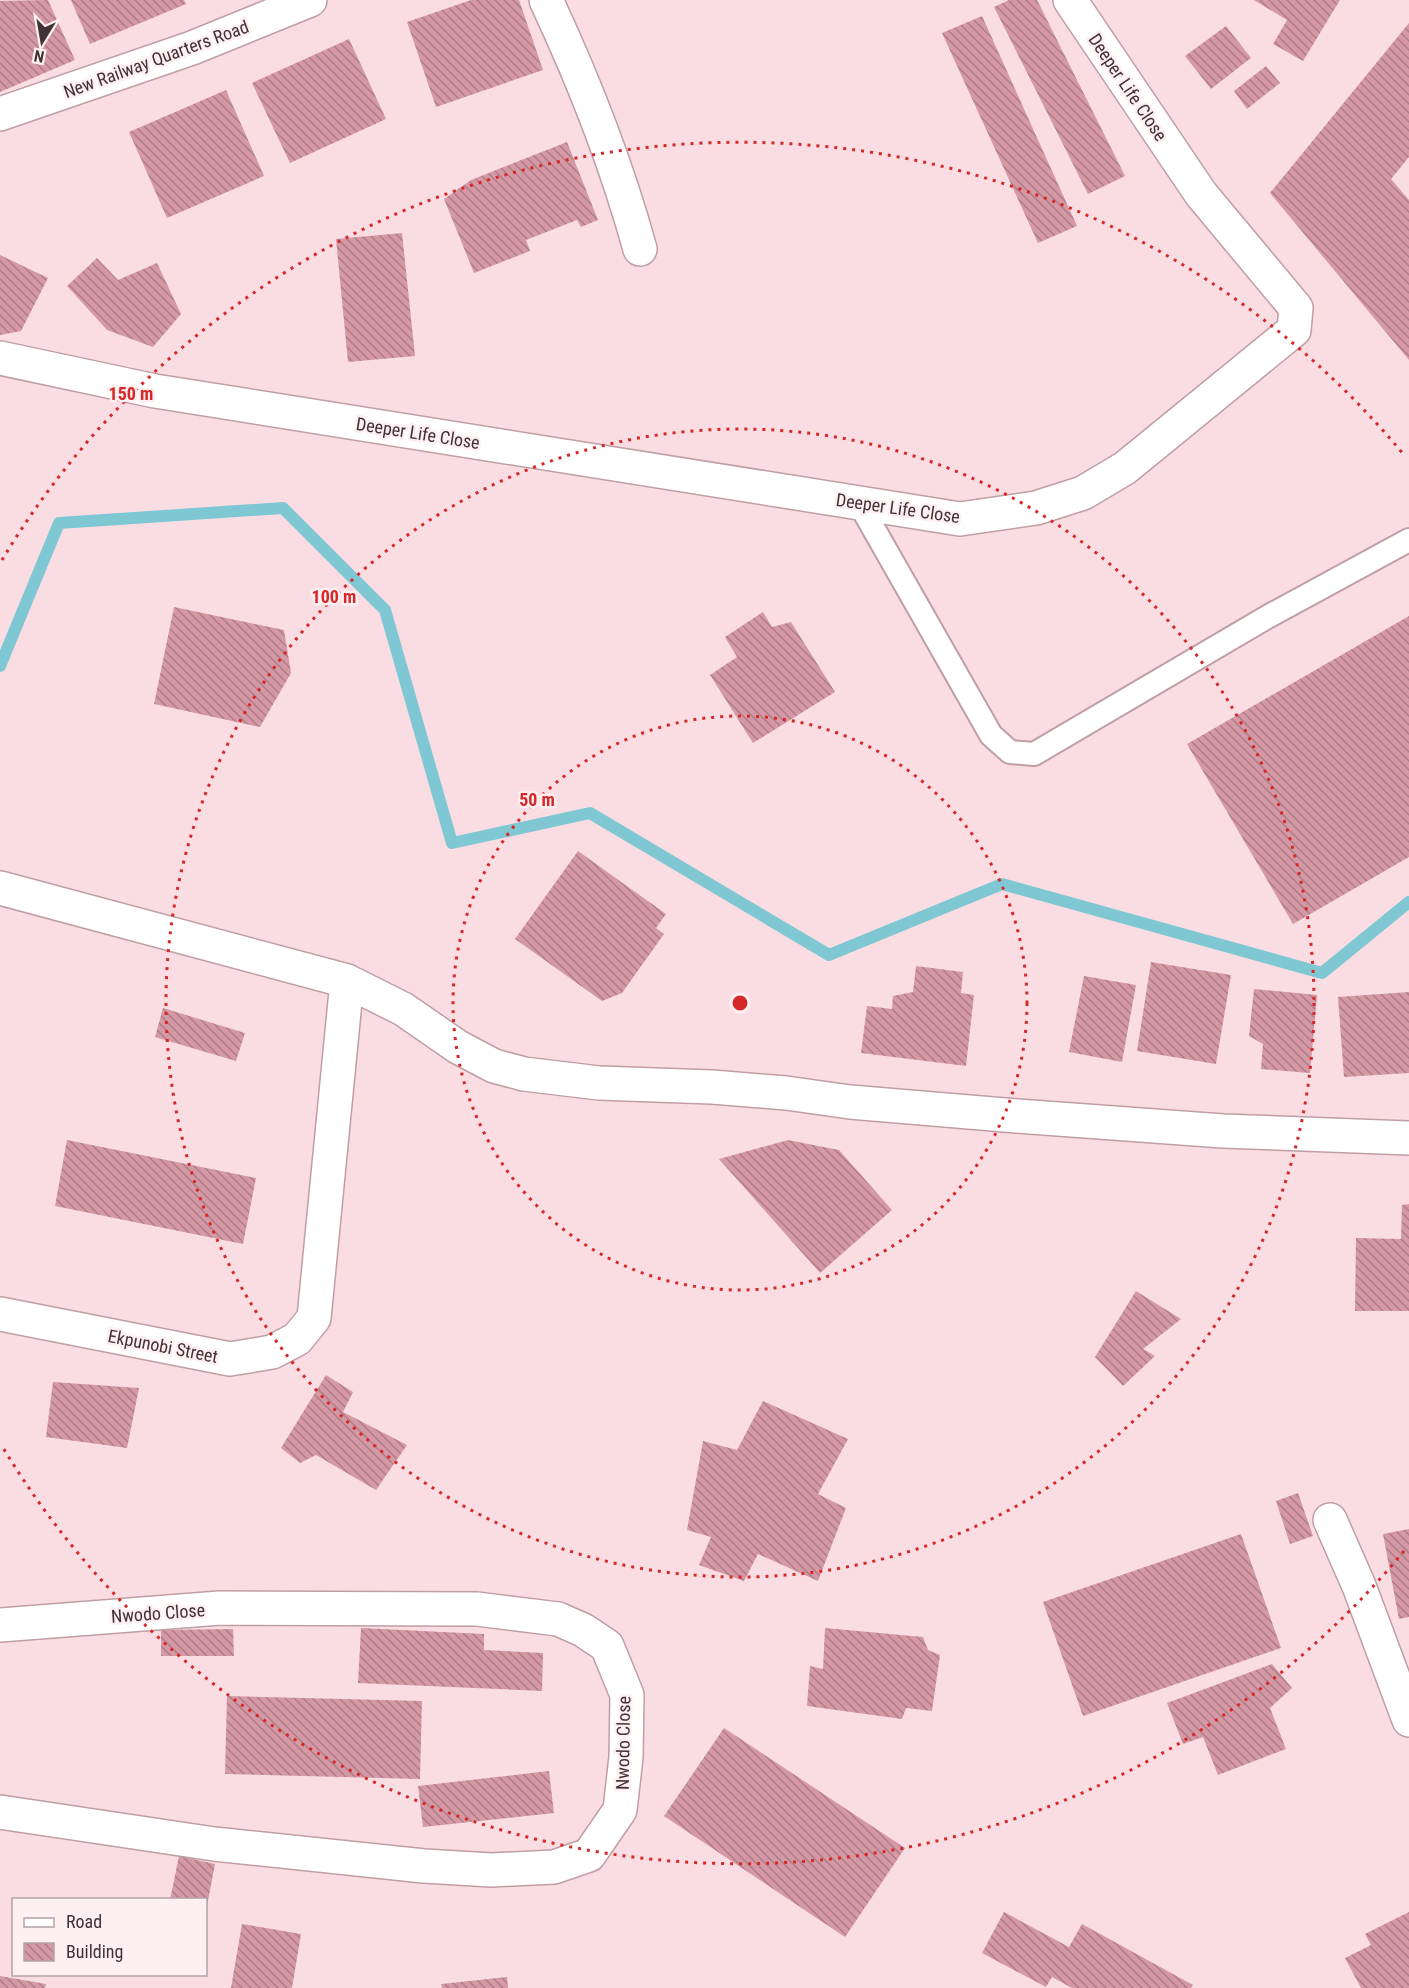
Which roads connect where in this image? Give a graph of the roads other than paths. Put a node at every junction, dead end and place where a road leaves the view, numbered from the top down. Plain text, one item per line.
1 (310, 0) edge
2 (546, 0) edge
3 (1070, 0) edge
4 (0, 114) edge
5 (640, 249) dead end
6 (0, 358) edge
7 (859, 503) junction
8 (1409, 540) edge
9 (0, 888) edge
10 (347, 981) junction
11 (1409, 1138) edge
12 (0, 1314) edge
13 (1330, 1520) dead end
14 (0, 1625) edge
15 (1405, 1699) edge
16 (0, 1812) edge

1 - 4 street, New Railway Quarters Road
2 - 5 street
3 - 7 street, Deeper Life Close
6 - 7 street, Deeper Life Close
7 - 8 lane
9 - 10 street
10 - 11 street
10 - 12 street, Ekpunobi Street
13 - 15 street
14 - 16 street, Nwodo Close

